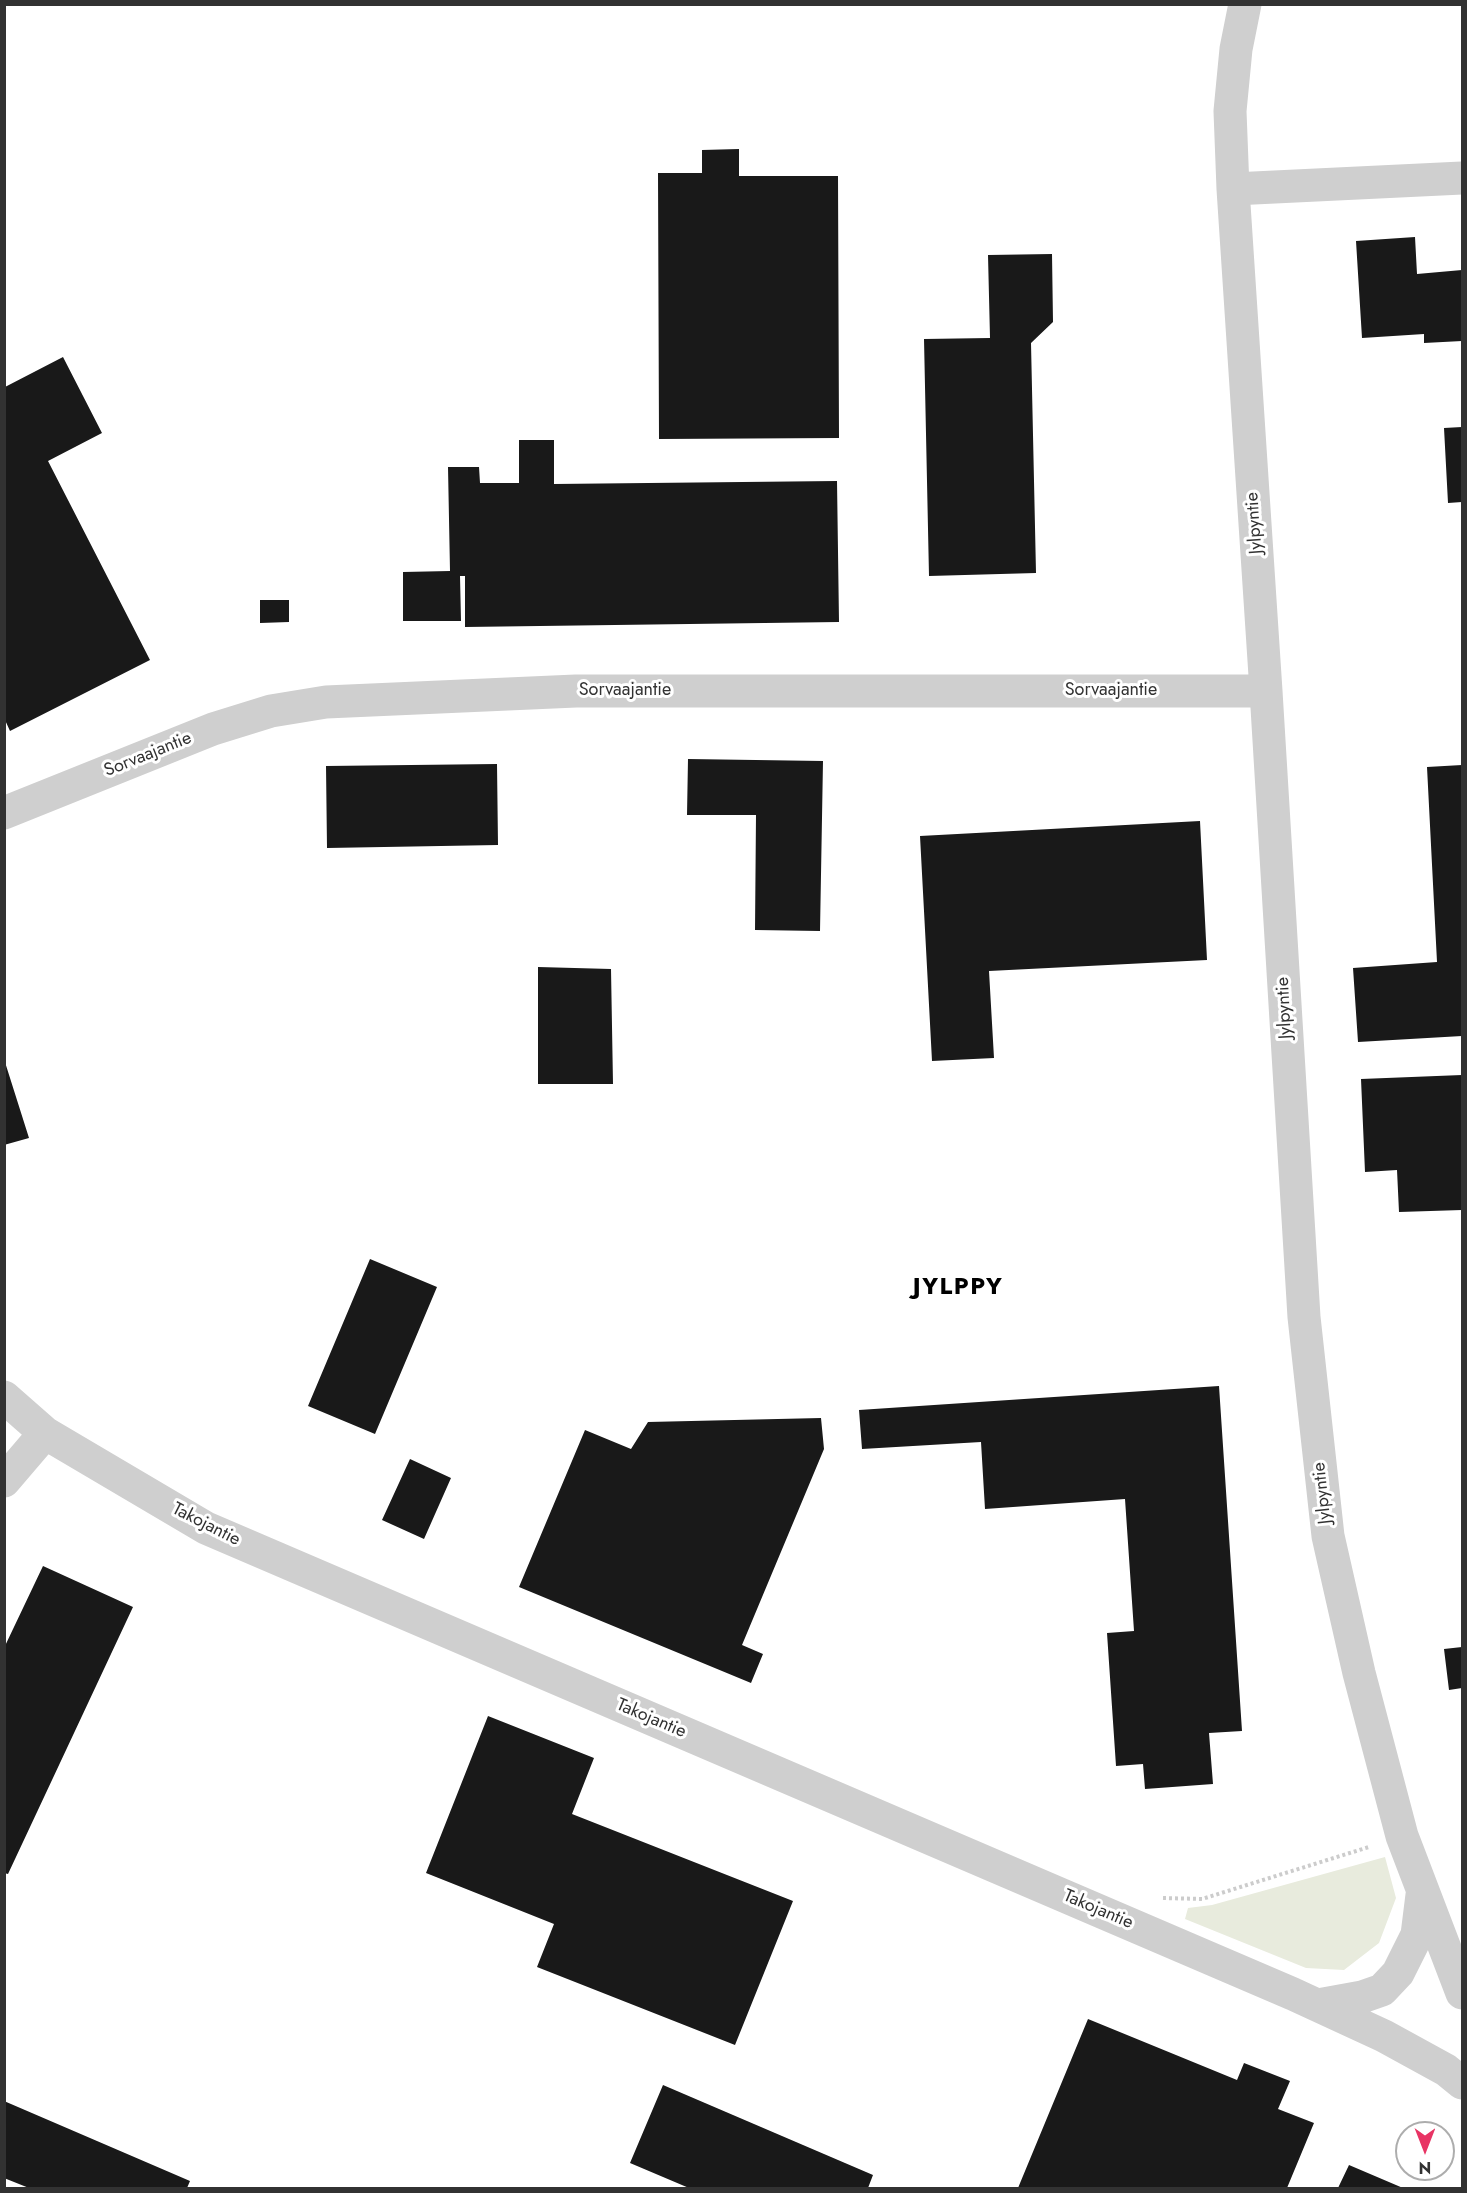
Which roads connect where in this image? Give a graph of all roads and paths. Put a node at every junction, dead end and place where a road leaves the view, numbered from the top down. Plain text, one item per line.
1 (1245, 4) edge
2 (1462, 178) edge
3 (1233, 189) junction
4 (1266, 691) junction
5 (4, 813) edge
6 (4, 1397) edge
7 (45, 1433) junction
8 (4, 1481) edge
9 (1402, 1836) junction
10 (1423, 1890) junction
11 (1158, 1898) dead end
12 (1462, 1992) edge
13 (1318, 2005) junction
14 (1462, 2083) edge

1 - 3 street, Jylpyntie
2 - 3 street
3 - 4 street, Jylpyntie
4 - 5 street, Sorvaajantie
4 - 9 street, Jylpyntie
6 - 7 street, Takojantie
7 - 8 street
7 - 13 street, Takojantie
9 - 10 street, Jylpyntie
9 - 11 path
10 - 12 street, Jylpyntie
10 - 13 street
13 - 14 street, Takojantie

